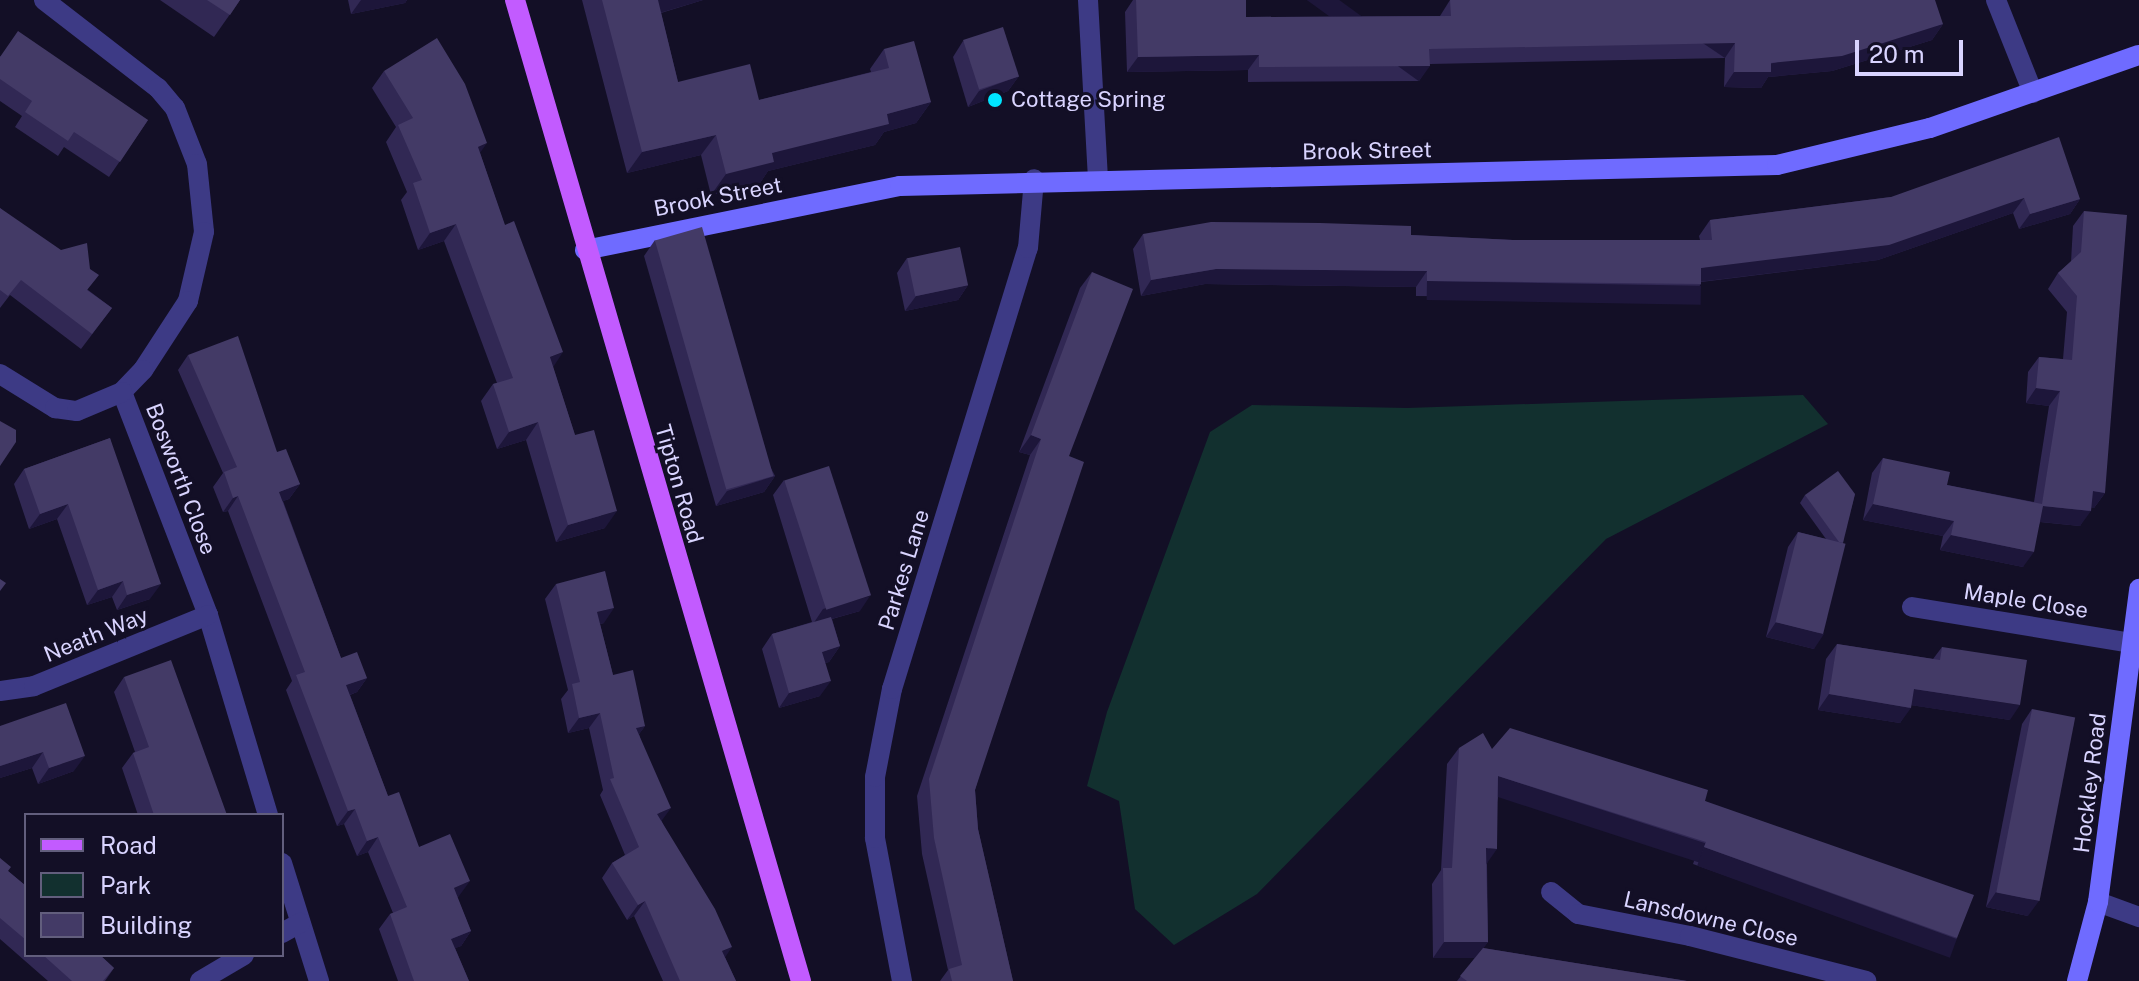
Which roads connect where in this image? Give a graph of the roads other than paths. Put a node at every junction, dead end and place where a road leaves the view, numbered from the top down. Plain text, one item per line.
1 (44, 0) edge
2 (515, 0) edge
3 (1088, 0) edge
4 (1996, 0) edge
5 (2139, 55) edge
6 (2033, 93) junction
7 (1034, 179) junction
8 (1098, 179) junction
9 (585, 250) junction
10 (0, 374) edge
11 (122, 392) junction
12 (2139, 589) edge
13 (1912, 607) dead end
14 (208, 615) junction
15 (2132, 643) junction
16 (0, 691) edge
17 (267, 813) edge
18 (284, 877) edge
19 (1551, 892) dead end
20 (2098, 902) junction
21 (2139, 917) edge
22 (291, 928) edge
23 (241, 957) edge
24 (200, 981) edge
25 (319, 981) edge
26 (801, 981) edge
27 (902, 981) edge
28 (1866, 981) edge
29 (2077, 981) edge

1 - 11 street, Bosworth Close
2 - 9 main road, Tipton Road
3 - 8 street
4 - 6 street
5 - 6 street, Brook Street
6 - 8 street, Brook Street
7 - 8 street, Brook Street
7 - 9 street, Brook Street
7 - 27 street, Parkes Lane
9 - 26 main road, Tipton Road
10 - 11 street
11 - 14 street, Bosworth Close
12 - 15 street, Hockley Road
13 - 15 street, Maple Close
14 - 16 street, Neath Way
14 - 17 street, Bosworth Close
15 - 20 street, Hockley Road
18 - 22 street
19 - 28 street, Lansdowne Close
20 - 21 street
20 - 29 street, Hockley Road
22 - 25 street
23 - 24 street

